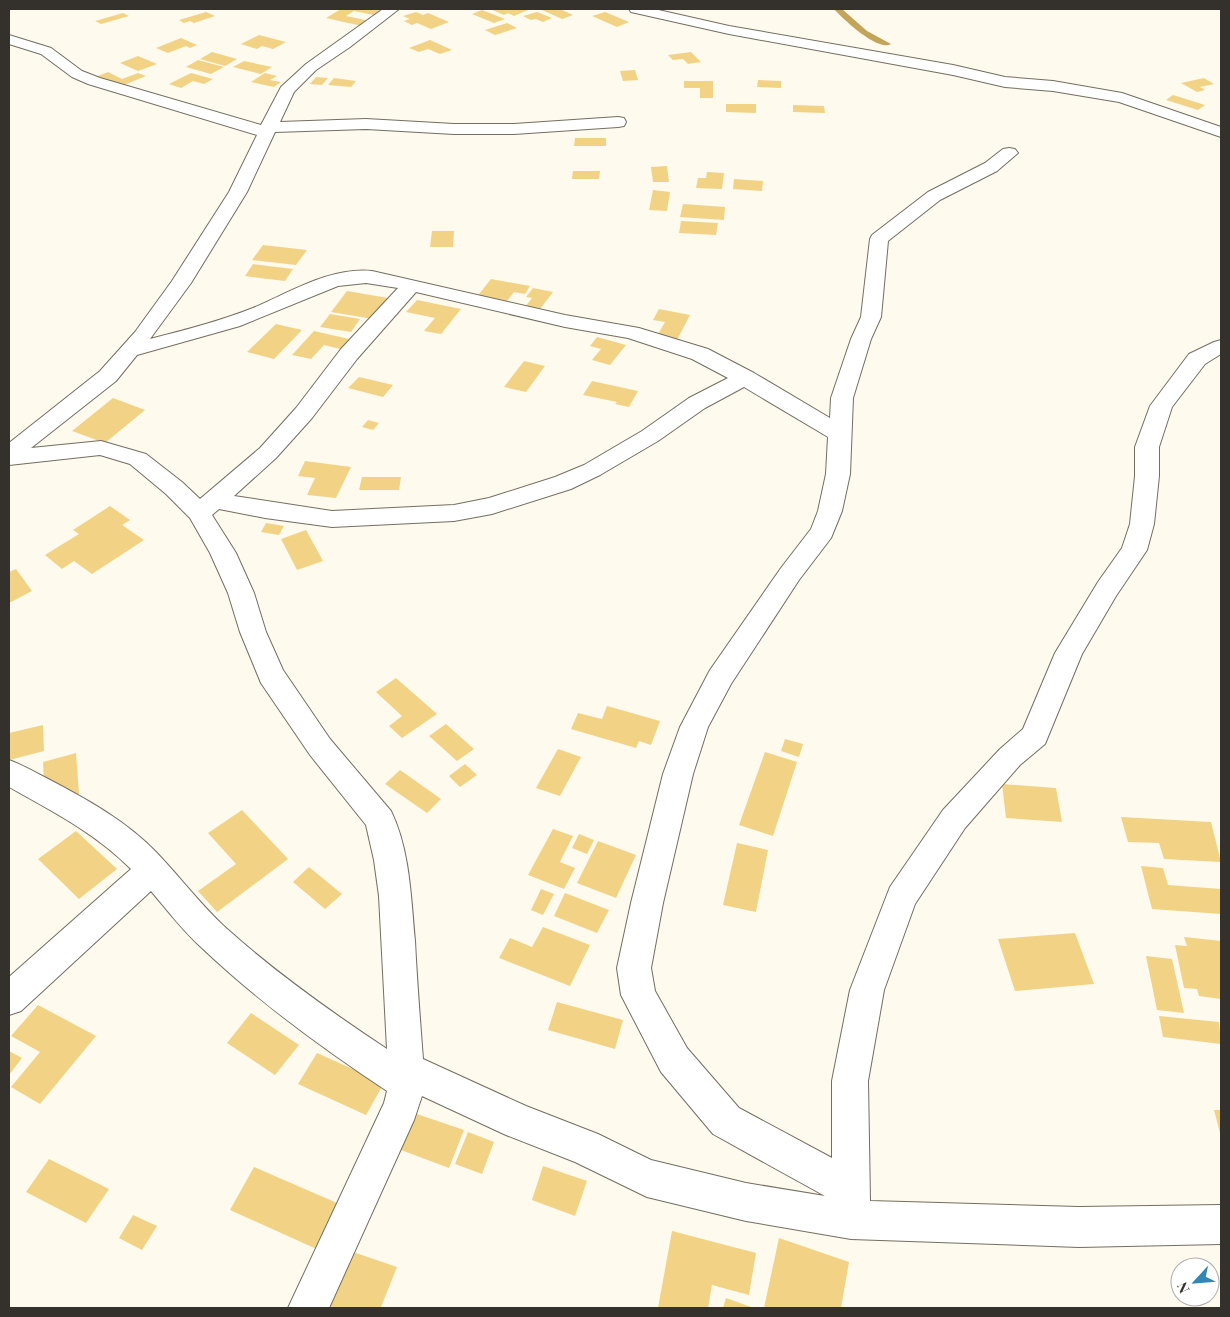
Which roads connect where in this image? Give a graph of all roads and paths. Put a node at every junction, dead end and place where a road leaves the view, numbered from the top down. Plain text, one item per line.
1 (392, 9) edge
2 (636, 9) edge
3 (9, 39) edge
4 (618, 122) dead end
5 (268, 130) junction
6 (1221, 132) edge
7 (1009, 153) dead end
8 (412, 285) junction
9 (1221, 346) edge
10 (129, 351) junction
11 (746, 378) junction
12 (840, 434) junction
13 (9, 456) edge
14 (207, 506) junction
15 (9, 772) edge
16 (152, 870) junction
17 (9, 999) edge
18 (407, 1076) junction
19 (851, 1204) junction
20 (1221, 1225) edge
21 (308, 1308) edge

1 - 5 street
2 - 6 street
3 - 5 street
4 - 5 street
5 - 10 street
7 - 12 street
8 - 10 street
8 - 11 street
8 - 14 street
9 - 19 street
10 - 13 street
11 - 12 street
11 - 14 street
12 - 19 street
13 - 14 street
14 - 18 street
15 - 16 street
16 - 17 street
16 - 18 street
18 - 19 street
18 - 21 street
19 - 20 street

